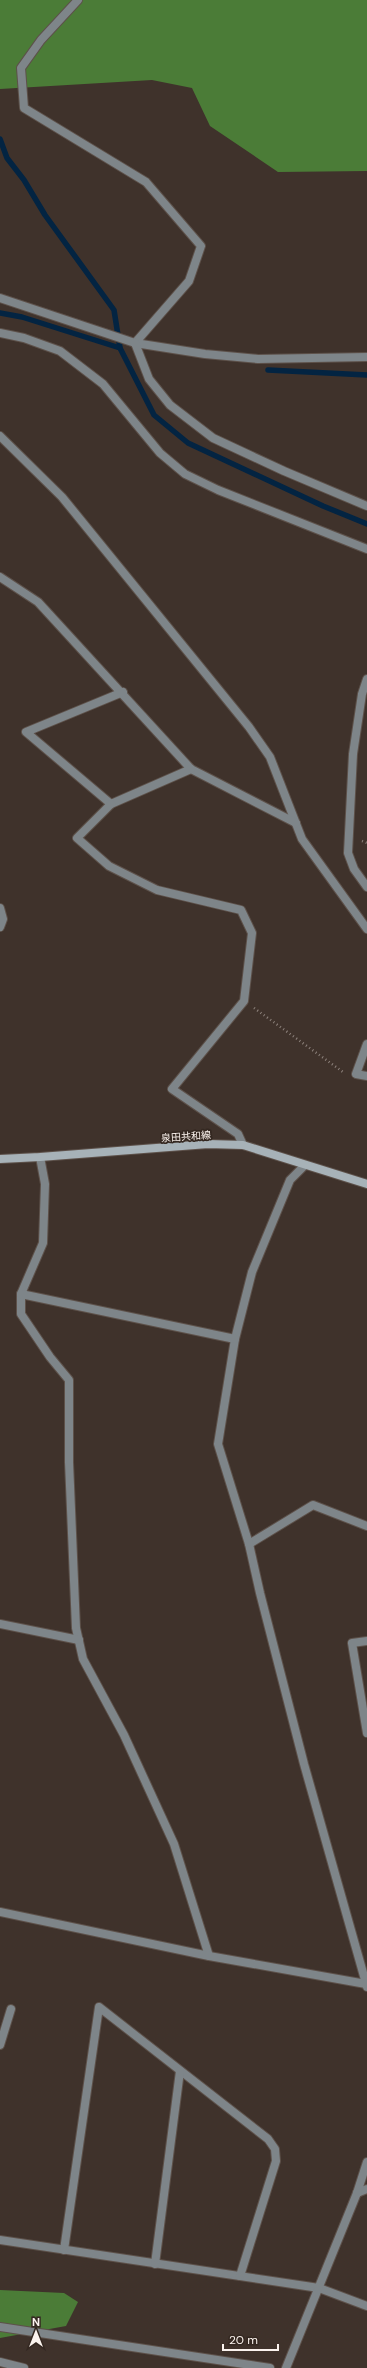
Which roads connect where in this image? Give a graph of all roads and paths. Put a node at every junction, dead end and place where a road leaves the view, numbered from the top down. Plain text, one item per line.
1 (78, 0) edge
2 (0, 298) edge
3 (0, 333) edge
4 (135, 343) junction
5 (367, 356) edge
6 (0, 436) edge
7 (367, 506) edge
8 (367, 549) edge
9 (0, 577) edge
10 (367, 679) edge
11 (123, 692) junction
12 (191, 769) junction
13 (110, 804) junction
14 (296, 823) junction
15 (367, 887) edge
16 (0, 908) edge
17 (0, 927) edge
18 (367, 929) edge
19 (244, 1001) junction
20 (367, 1044) edge
21 (356, 1074) junction
22 (367, 1076) edge
23 (243, 1145) junction
24 (40, 1158) junction
25 (0, 1159) edge
26 (304, 1166) junction
27 (367, 1184) edge
28 (21, 1294) junction
29 (235, 1339) junction
30 (367, 1526) edge
31 (249, 1544) junction
32 (0, 1624) edge
33 (79, 1640) junction
34 (367, 1641) edge
35 (367, 1733) edge
36 (0, 1912) edge
37 (209, 1956) junction
38 (367, 1985) edge
39 (11, 2009) dead end
40 (0, 2044) edge
41 (180, 2071) junction
42 (367, 2162) edge
43 (367, 2189) edge
44 (357, 2193) junction
45 (0, 2240) edge
46 (64, 2250) junction
47 (155, 2264) junction
48 (240, 2276) junction
49 (319, 2288) junction
50 (367, 2306) edge
51 (0, 2327) edge
52 (0, 2362) edge
53 (24, 2368) edge
54 (270, 2368) edge
55 (286, 2368) edge

1 - 4 street
2 - 4 street
3 - 8 street
4 - 5 street
4 - 7 street
6 - 14 street
9 - 11 street
10 - 15 street
11 - 12 street
11 - 13 street
12 - 13 street
12 - 14 street
13 - 19 street
14 - 18 street
16 - 17 street
19 - 21 path
19 - 23 street
20 - 21 street
21 - 22 street
23 - 24 main road, 泉田共和線
23 - 26 main road, 泉田共和線
24 - 25 main road, 泉田共和線
24 - 28 street
26 - 27 main road, 泉田共和線
26 - 29 street
28 - 29 street
28 - 33 street
29 - 31 street
30 - 31 street
31 - 38 street
32 - 33 street
33 - 37 street
34 - 35 street
36 - 37 street
37 - 38 street
39 - 40 street
41 - 46 street
41 - 47 street
41 - 48 street
42 - 44 street
43 - 44 street
44 - 49 street
45 - 46 street
46 - 47 street
47 - 48 street
48 - 49 street
49 - 50 street
49 - 55 street
51 - 54 street
52 - 53 street

